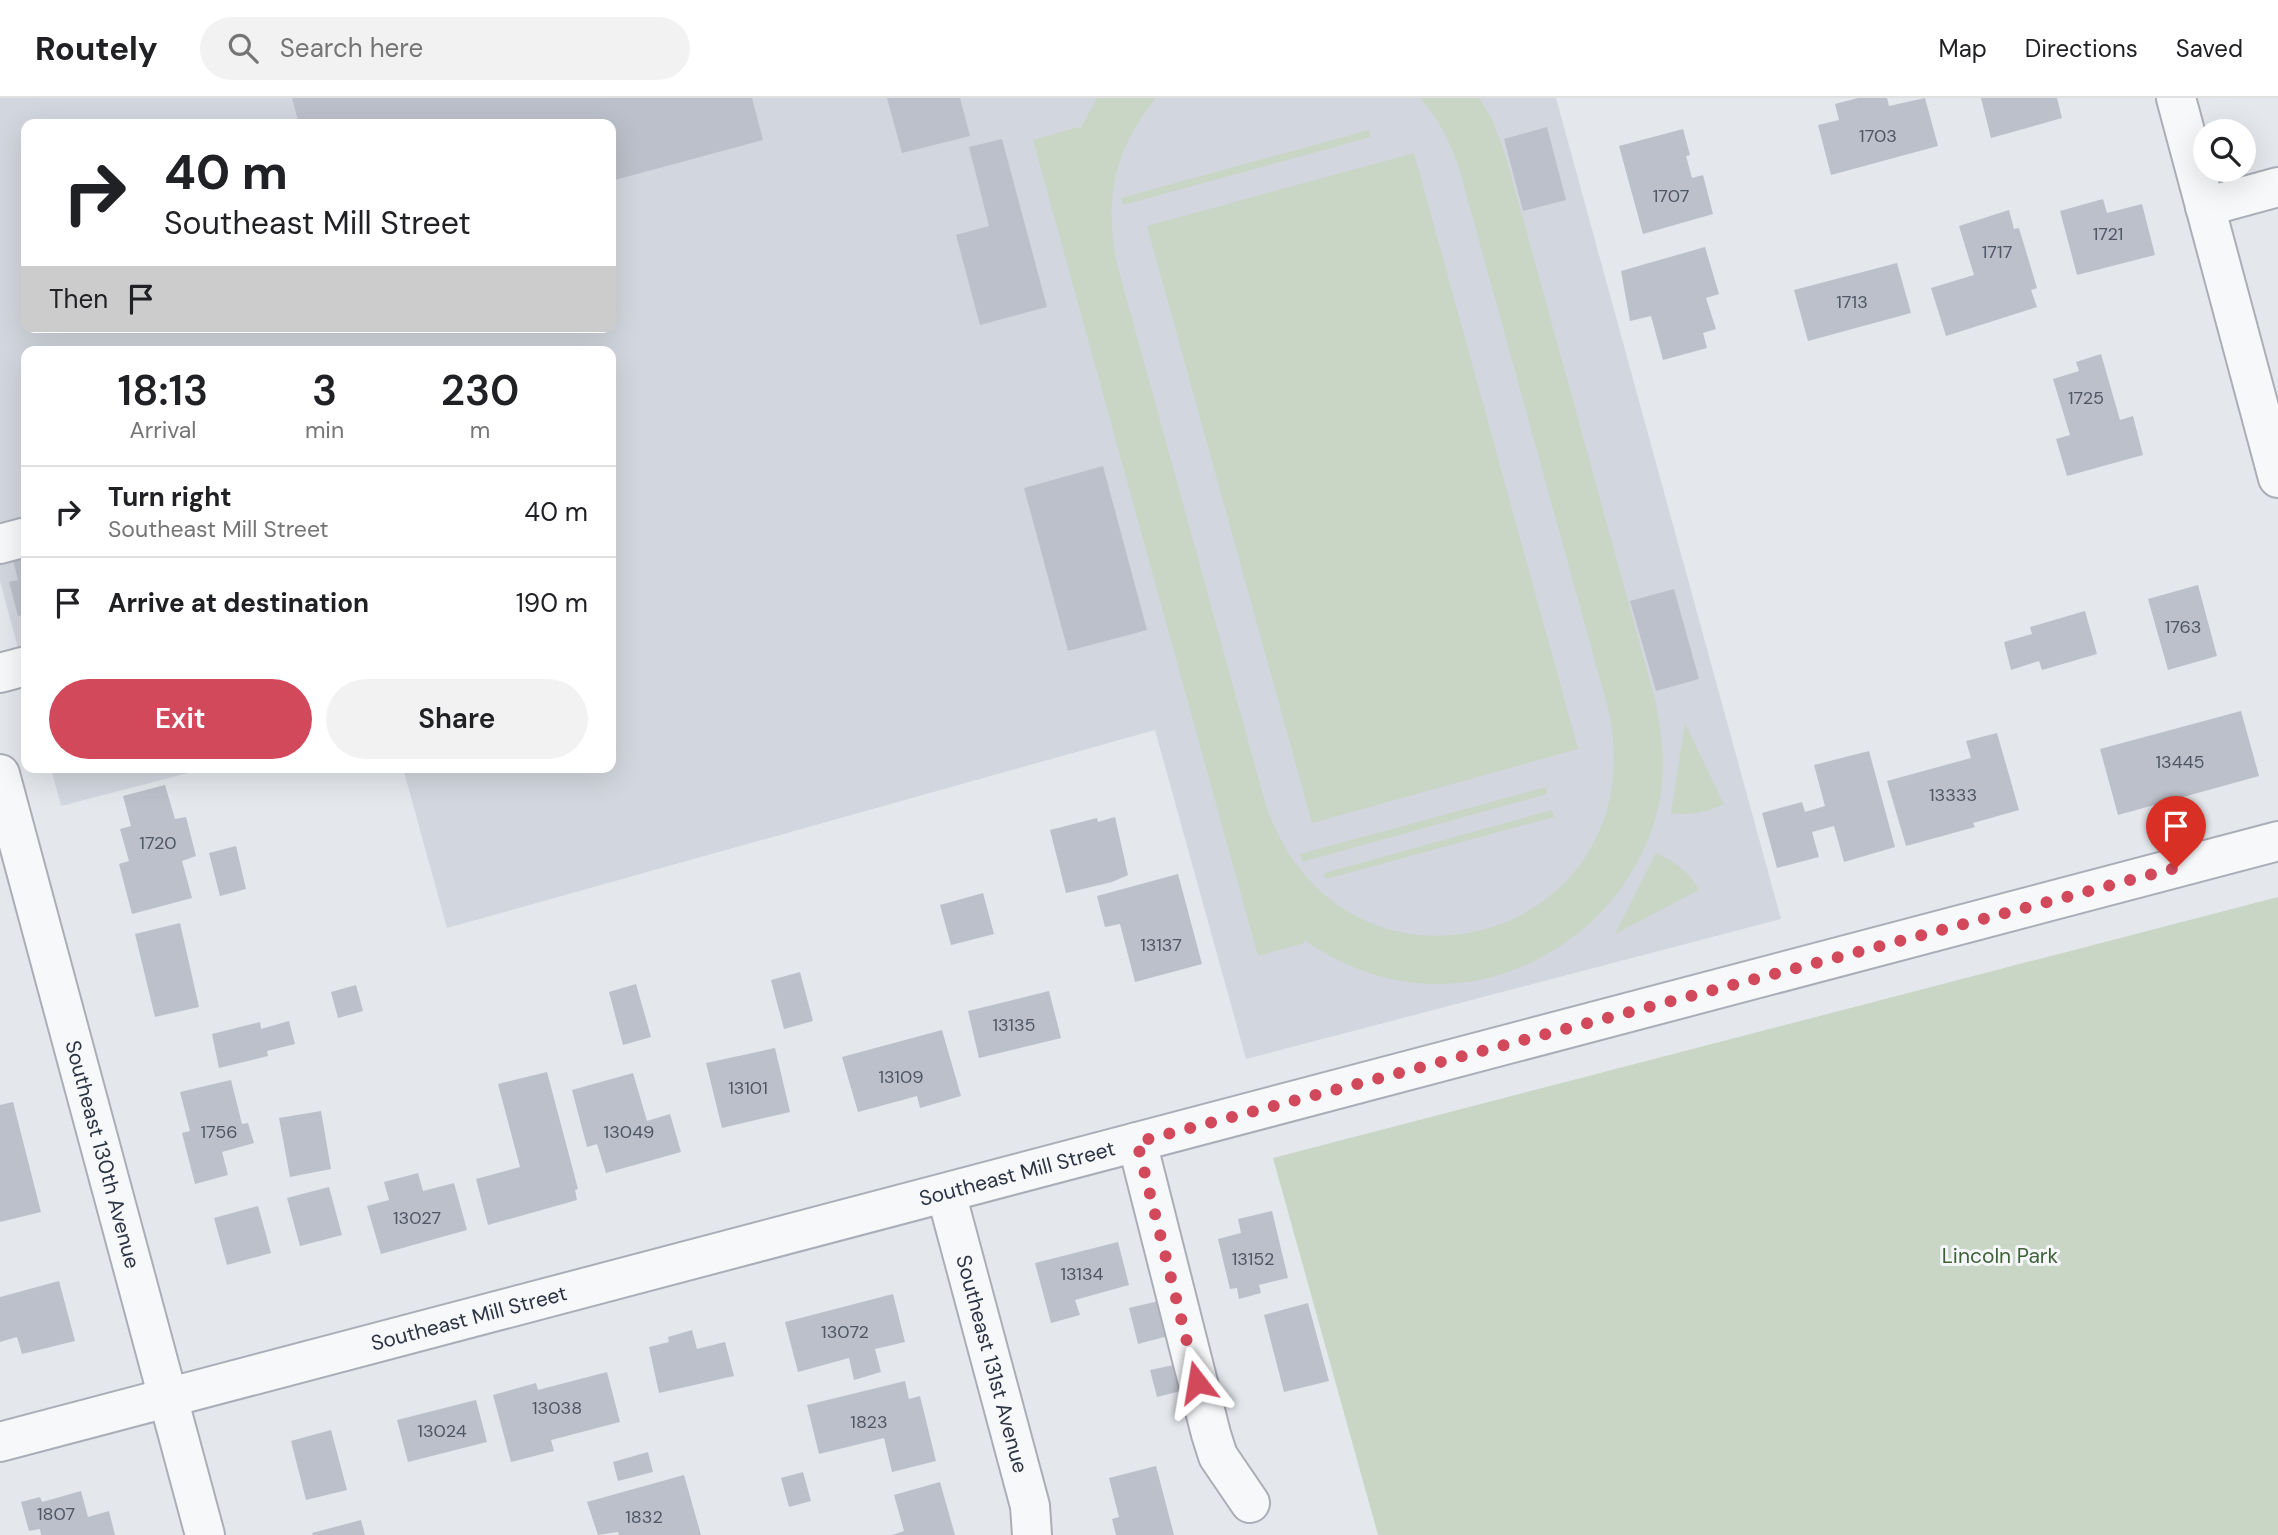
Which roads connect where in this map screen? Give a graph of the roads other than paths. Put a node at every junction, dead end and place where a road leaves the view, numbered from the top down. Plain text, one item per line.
1 (2176, 98) edge
2 (2278, 187) edge
3 (2205, 207) junction
4 (2278, 478) edge
5 (21, 538) edge
6 (0, 544) edge
7 (21, 667) edge
8 (0, 673) edge
9 (0, 774) edge
10 (2278, 841) edge
11 (1137, 1142) junction
12 (946, 1193) junction
13 (168, 1399) junction
14 (0, 1442) edge
15 (1250, 1503) dead end
16 (205, 1535) edge
17 (1032, 1535) edge

1 - 3 street
2 - 3 street
3 - 4 street
5 - 6 street
7 - 8 street
9 - 13 street, Southeast 130th Avenue
10 - 11 street, Southeast Mill Street
11 - 12 street, Southeast Mill Street
11 - 15 street
12 - 13 street, Southeast Mill Street
12 - 17 street, Southeast 131st Avenue
13 - 14 street, Southeast Mill Street
13 - 16 street, Southeast 130th Avenue

